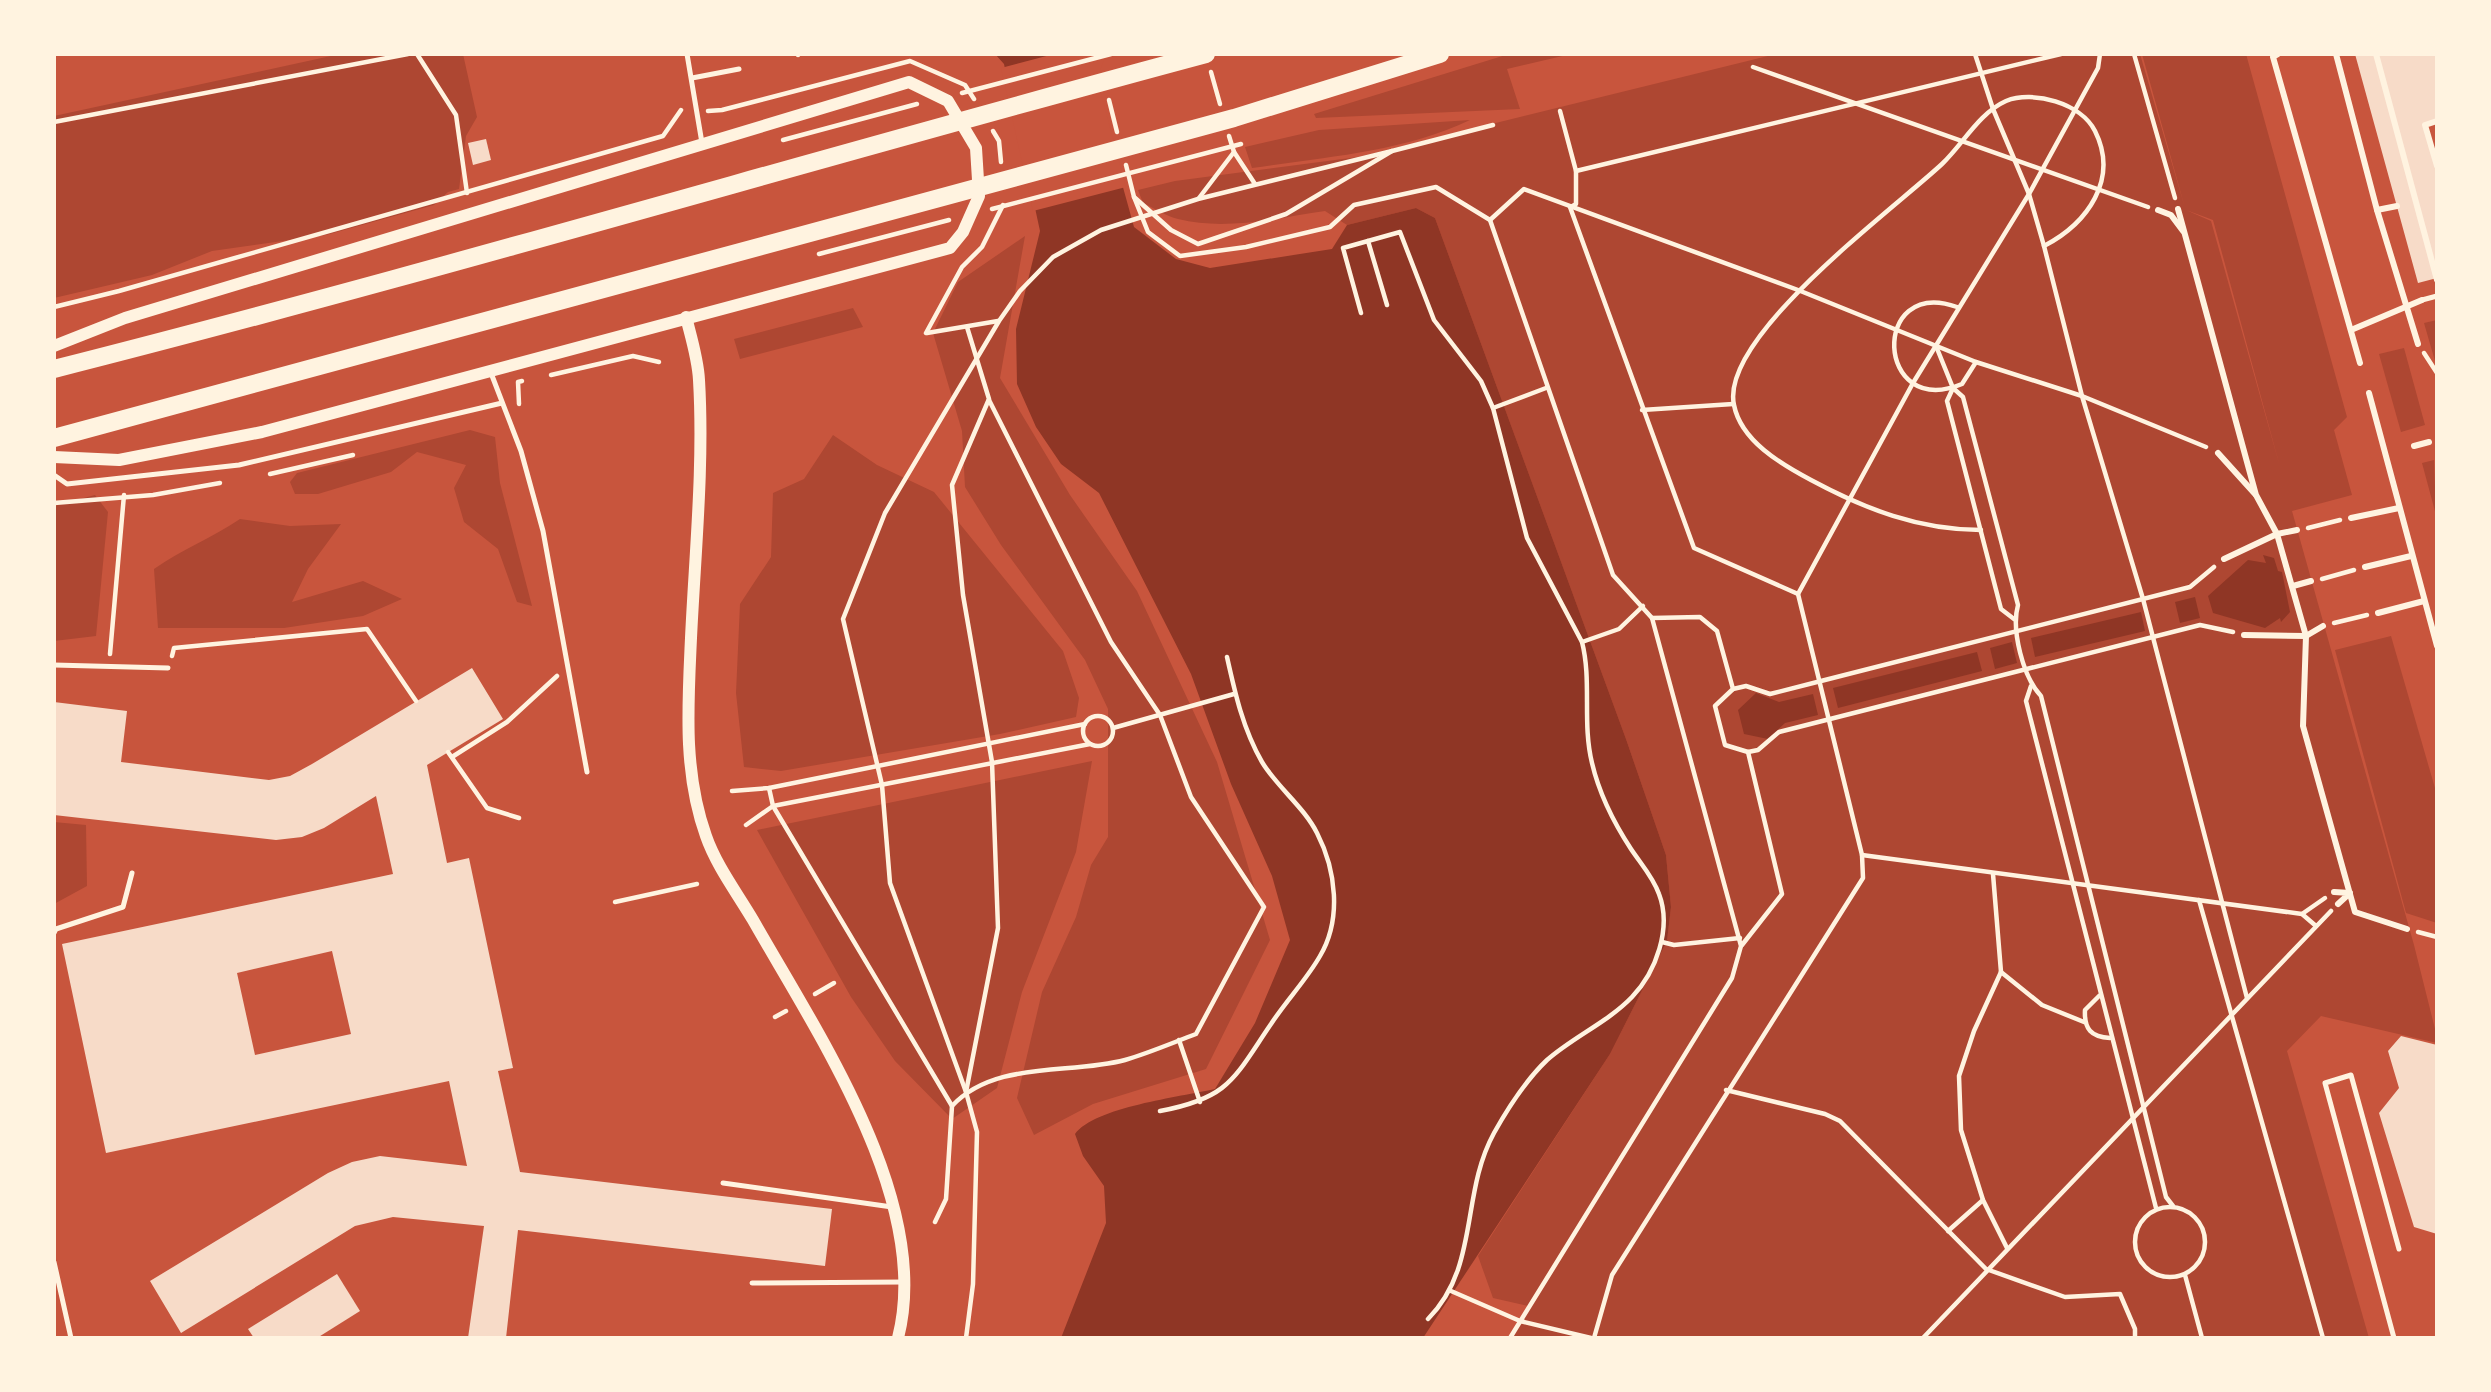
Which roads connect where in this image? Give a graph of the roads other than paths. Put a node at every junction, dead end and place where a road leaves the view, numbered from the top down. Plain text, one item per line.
1 (687, 54) edge
2 (1206, 54) edge
3 (1440, 54) edge
4 (2278, 54) edge
5 (2336, 54) edge
6 (2376, 54) edge
7 (740, 69) dead end
8 (692, 78) junction
9 (2437, 121) edge
10 (702, 143) junction
11 (2437, 166) edge
12 (2397, 206) dead end
13 (2178, 209) road end
14 (2158, 210) dead end
15 (2377, 210) junction
16 (2186, 235) junction
17 (2437, 280) edge
18 (2437, 296) edge
19 (2422, 300) joint
20 (2404, 305) junction
21 (686, 317) junction
22 (2351, 330) junction
23 (2418, 344) road end
24 (54, 346) edge
25 (2360, 363) dead end
26 (54, 369) edge
27 (491, 373) junction
28 (2369, 393) dead end
29 (502, 403) junction
30 (54, 438) edge
31 (2429, 442) dead end
32 (2414, 446) dead end
33 (2218, 453) road end
34 (54, 457) edge
35 (54, 475) edge
36 (2256, 495) junction
37 (2399, 508) junction
38 (2351, 518) road end
39 (2297, 530) road end
40 (2277, 534) junction
41 (2412, 556) junction
42 (2224, 559) road end
43 (2365, 568) road end
44 (2311, 581) road end
45 (2293, 586) junction
46 (2424, 601) junction
47 (2378, 613) road end
48 (2323, 626) road end
49 (2244, 635) road end
50 (2306, 636) junction
51 (2437, 646) edge
52 (54, 665) edge
53 (168, 668) dead end
54 (587, 772) dead end
55 (132, 873) dead end
56 (2334, 892) road end
57 (2350, 893) junction
58 (2338, 904) dead end
59 (2407, 929) dead end
60 (54, 933) edge
61 (723, 1183) dead end
62 (892, 1207) junction
63 (2399, 1249) dead end
64 (54, 1262) edge
65 (904, 1282) junction
66 (752, 1283) dead end
67 (71, 1338) edge
68 (898, 1338) edge
69 (2394, 1338) edge

1 - 8 lane
2 - 26 main road
3 - 30 main road
4 - 22 street
5 - 15 street
6 - 17 street
7 - 8 lane
8 - 10 lane
9 - 11 street
10 - 21 street
10 - 24 street
12 - 15 street
13 - 16 street
14 - 16 street
15 - 20 street
16 - 36 street
18 - 19 lane
19 - 20 street
20 - 22 street
20 - 23 street
21 - 27 street
21 - 62 street
22 - 25 street
27 - 29 lane
27 - 34 street
28 - 37 street
29 - 35 lane
29 - 54 lane
31 - 32 street
33 - 36 street
36 - 40 street
37 - 38 street
37 - 41 street
39 - 40 street
40 - 42 street
40 - 45 street
41 - 43 street
41 - 46 street
44 - 45 street
45 - 50 street
46 - 47 street
46 - 51 street
48 - 50 street
49 - 50 street
50 - 57 street
52 - 53 lane
55 - 60 lane
56 - 57 street
57 - 58 street
57 - 59 street
61 - 62 lane
62 - 65 street
63 - 69 lane
64 - 67 lane
65 - 66 lane
65 - 68 street

